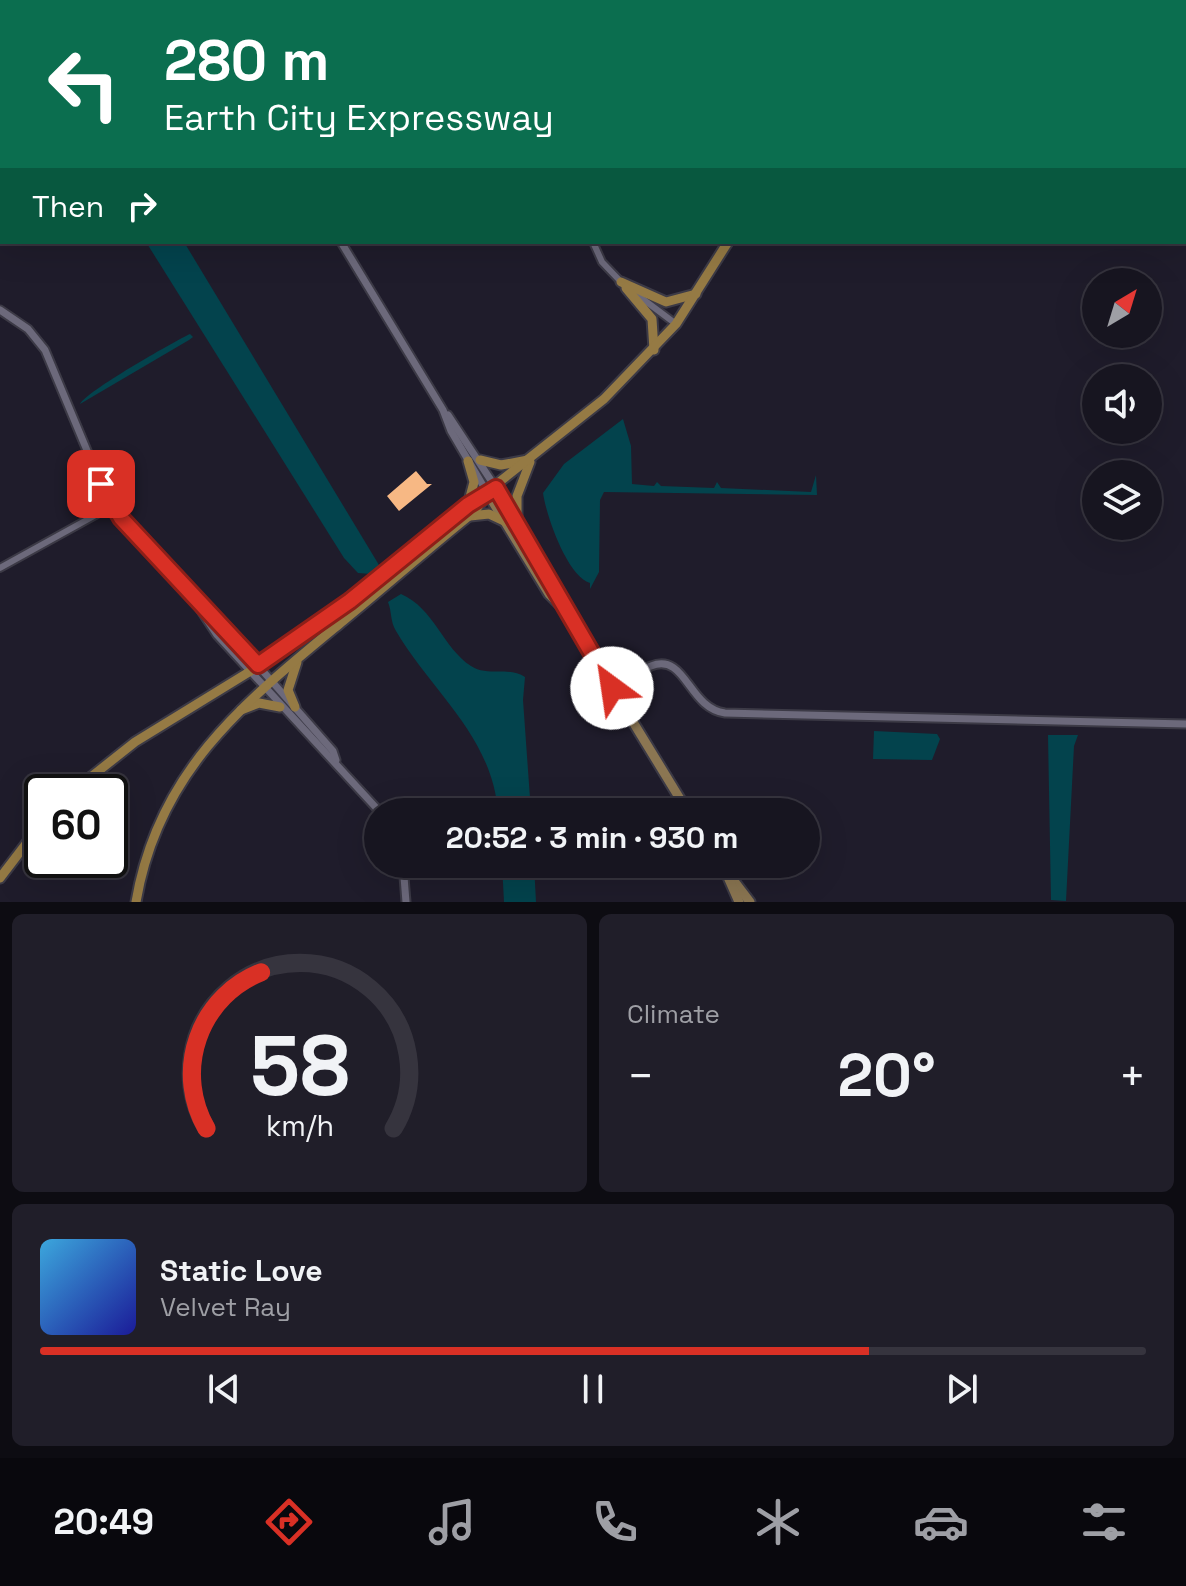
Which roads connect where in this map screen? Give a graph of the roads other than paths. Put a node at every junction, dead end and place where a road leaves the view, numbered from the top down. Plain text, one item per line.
1 (342, 244) edge
2 (594, 244) edge
3 (727, 244) edge
4 (621, 282) junction
5 (697, 294) junction
6 (0, 310) edge
7 (676, 324) junction
8 (654, 350) junction
9 (443, 410) junction
10 (531, 459) junction
11 (480, 460) junction
12 (468, 461) junction
13 (492, 491) junction
14 (468, 505) junction
15 (112, 506) junction
16 (470, 516) junction
17 (506, 522) junction
18 (517, 522) junction
19 (0, 568) edge
20 (564, 609) junction
21 (299, 657) junction
22 (596, 662) junction
23 (254, 668) junction
24 (634, 674) junction
25 (267, 684) junction
26 (612, 688) junction
27 (280, 707) junction
28 (295, 707) junction
29 (234, 713) junction
30 (1186, 724) edge
31 (635, 726) junction
32 (337, 762) junction
33 (95, 774) edge
34 (368, 798) edge
35 (679, 798) edge
36 (24, 847) edge
37 (0, 878) edge
38 (404, 878) edge
39 (728, 878) edge
40 (735, 878) edge
41 (136, 902) edge
42 (406, 902) edge
43 (739, 902) edge
44 (750, 902) edge

1 - 9 street
2 - 4 street
3 - 5 highway
4 - 5 highway
4 - 7 street
4 - 8 highway
5 - 7 highway
6 - 15 street
7 - 8 highway
8 - 10 highway
9 - 11 street
9 - 12 street
10 - 11 highway
10 - 13 highway
10 - 18 highway
11 - 13 street
12 - 13 street
12 - 14 highway
13 - 14 highway
13 - 16 highway
13 - 17 main road
13 - 18 main road
14 - 23 highway
15 - 19 street
15 - 23 street
16 - 17 highway
16 - 21 highway
17 - 20 main road
18 - 20 main road
20 - 22 main road
21 - 25 highway
21 - 28 highway
22 - 24 main road
22 - 26 main road
23 - 25 street
23 - 33 highway
24 - 26 street
24 - 30 street
24 - 31 main road
25 - 27 street
25 - 28 street
25 - 29 highway
26 - 31 main road
27 - 29 highway
27 - 32 street
28 - 32 street
29 - 41 highway
31 - 35 main road
32 - 34 street
36 - 37 highway
38 - 42 street
39 - 43 main road
40 - 44 main road

